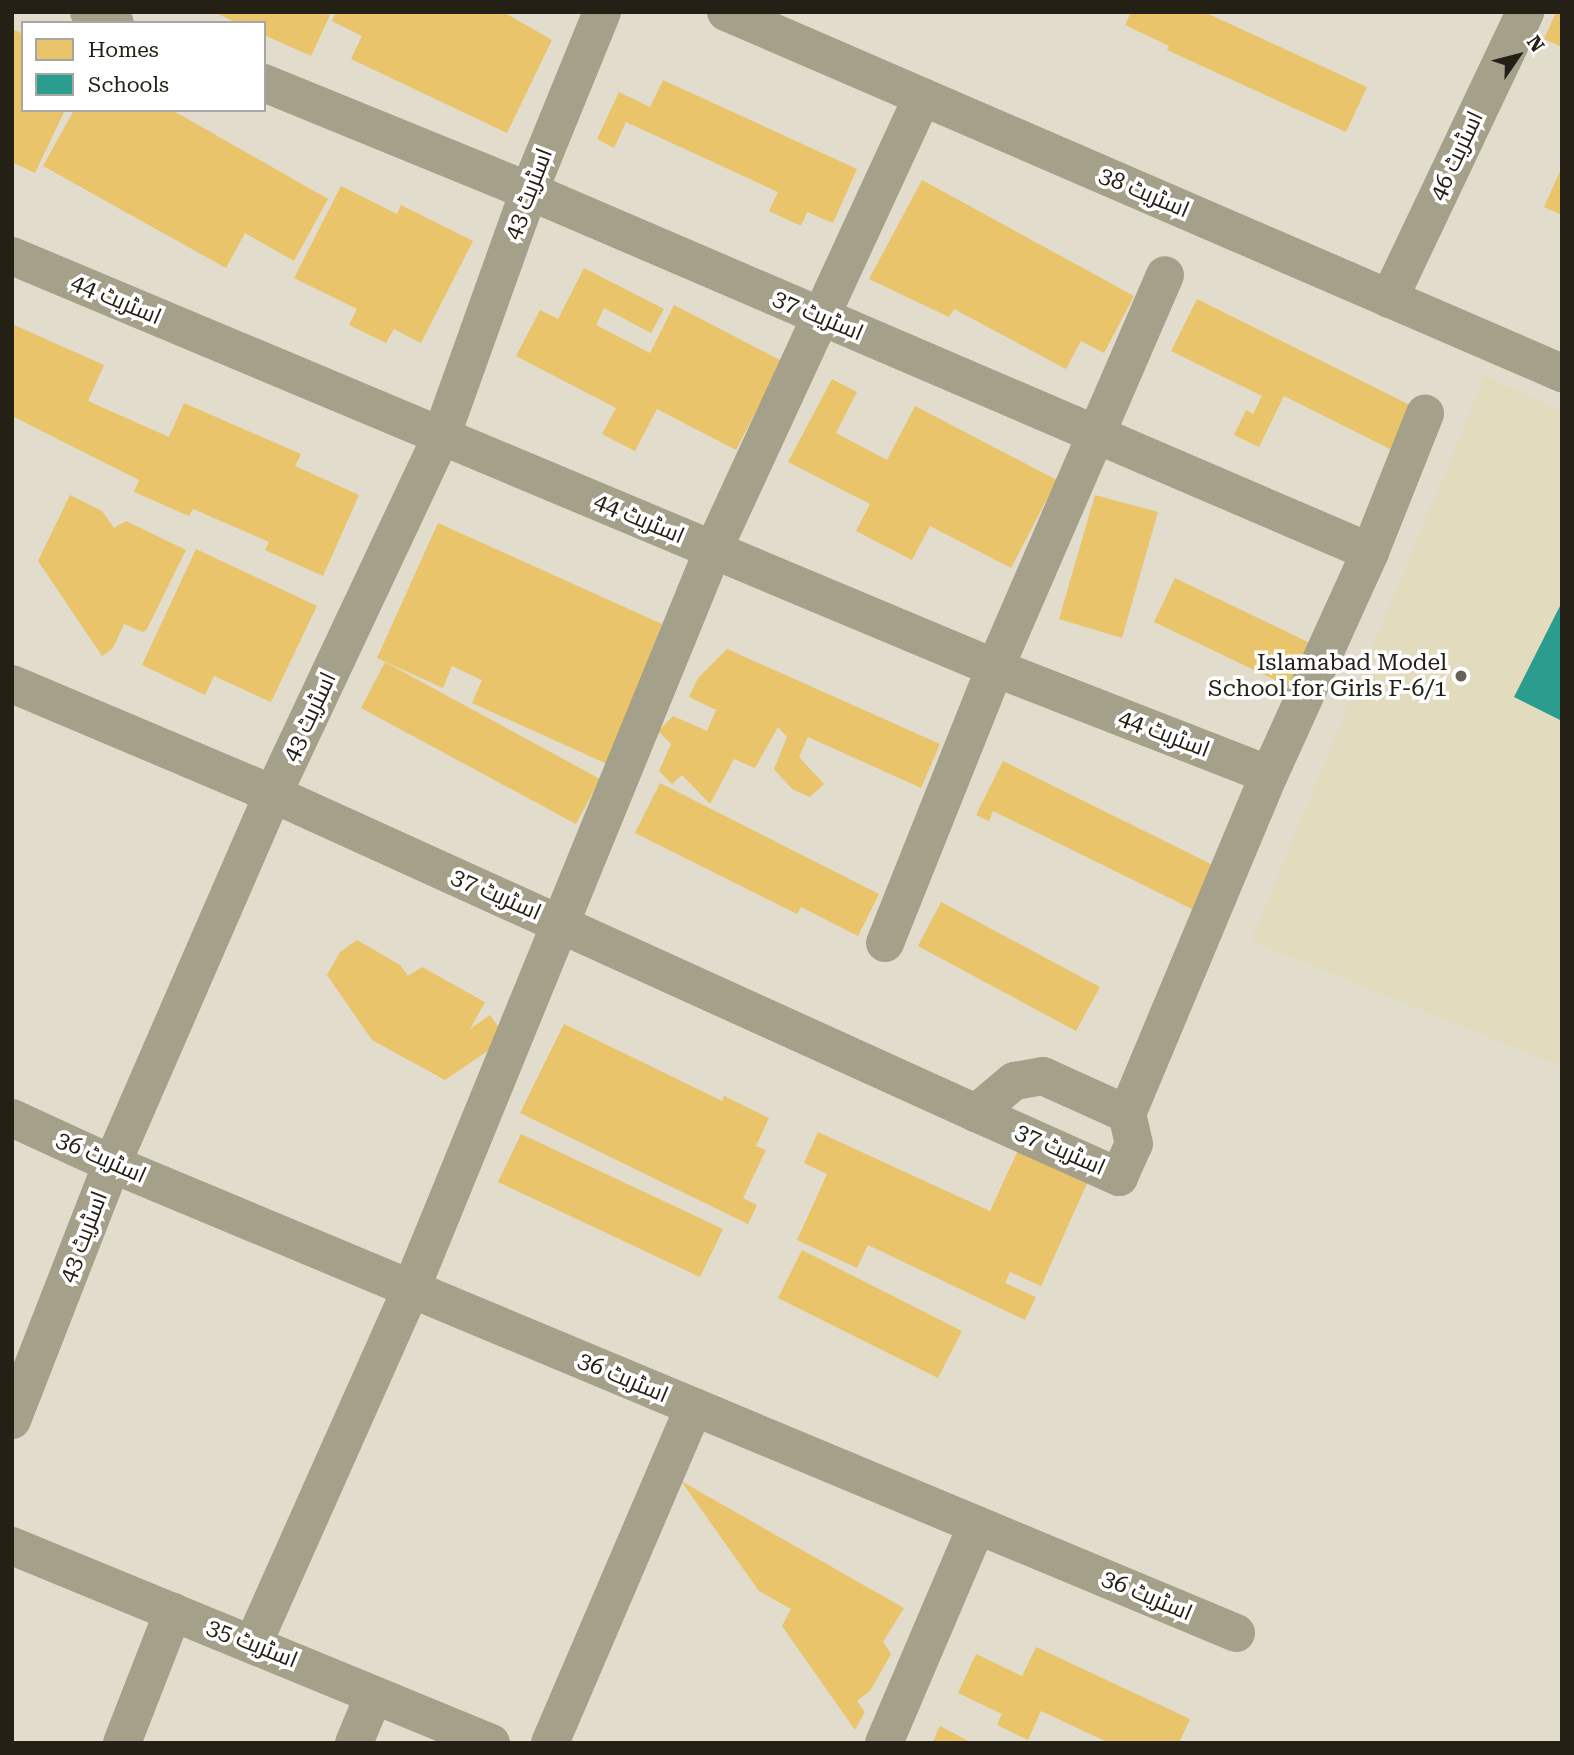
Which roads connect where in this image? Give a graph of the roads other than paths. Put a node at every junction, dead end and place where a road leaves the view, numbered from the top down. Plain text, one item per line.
1 (89, 12) edge
2 (602, 12) edge
3 (726, 12) edge
4 (1525, 12) edge
5 (110, 21) edge
6 (266, 84) edge
7 (922, 97) junction
8 (528, 191) junction
9 (12, 256) edge
10 (1165, 275) dead end
11 (1389, 299) junction
12 (821, 317) junction
13 (1562, 373) edge
14 (1425, 414) dead end
15 (1097, 436) junction
16 (441, 437) junction
17 (713, 550) junction
18 (1370, 552) junction
19 (995, 668) junction
20 (12, 684) edge
21 (1269, 775) junction
22 (273, 794) junction
23 (561, 924) junction
24 (885, 943) dead end
25 (976, 1112) junction
26 (1127, 1114) junction
27 (12, 1118) edge
28 (112, 1164) junction
29 (411, 1289) junction
30 (694, 1407) junction
31 (12, 1420) edge
32 (977, 1525) junction
33 (12, 1546) edge
34 (173, 1612) junction
35 (1236, 1633) dead end
36 (253, 1644) junction
37 (374, 1695) junction
38 (122, 1743) edge
39 (354, 1743) edge
40 (491, 1743) edge
41 (550, 1743) edge
42 (884, 1743) edge

1 - 5 street
2 - 8 street, اسٹریٹ 43
3 - 7 street, اسٹریٹ 38
4 - 11 street, اسٹریٹ 46
6 - 8 street, اسٹریٹ 37
7 - 11 street, اسٹریٹ 38
7 - 12 street
8 - 12 street, اسٹریٹ 37
8 - 16 street, اسٹریٹ 43
9 - 16 street, اسٹریٹ 44
10 - 15 street
11 - 13 street, اسٹریٹ 38
12 - 15 street, اسٹریٹ 37
12 - 17 street
14 - 18 street
15 - 18 street, اسٹریٹ 37
15 - 19 street
16 - 17 street, اسٹریٹ 44
16 - 22 street, اسٹریٹ 43
17 - 19 street, اسٹریٹ 44
17 - 23 street
18 - 21 street
19 - 21 street, اسٹریٹ 44
19 - 24 street
20 - 22 street, اسٹریٹ 37
21 - 26 street
22 - 23 street, اسٹریٹ 37
22 - 28 street, اسٹریٹ 43
23 - 25 street, اسٹریٹ 37
23 - 29 street
25 - 26 street, اسٹریٹ 37
25 - 26 street, اسٹریٹ 37
27 - 28 street, اسٹریٹ 36
28 - 29 street, اسٹریٹ 36
28 - 31 street, اسٹریٹ 43
29 - 30 street, اسٹریٹ 36
29 - 36 street
30 - 32 street, اسٹریٹ 36
30 - 41 street
32 - 35 street, اسٹریٹ 36
32 - 42 street
33 - 34 street, اسٹریٹ 35
34 - 36 street, اسٹریٹ 35
34 - 38 street
36 - 37 street, اسٹریٹ 35
37 - 39 street
37 - 40 street, اسٹریٹ 35

